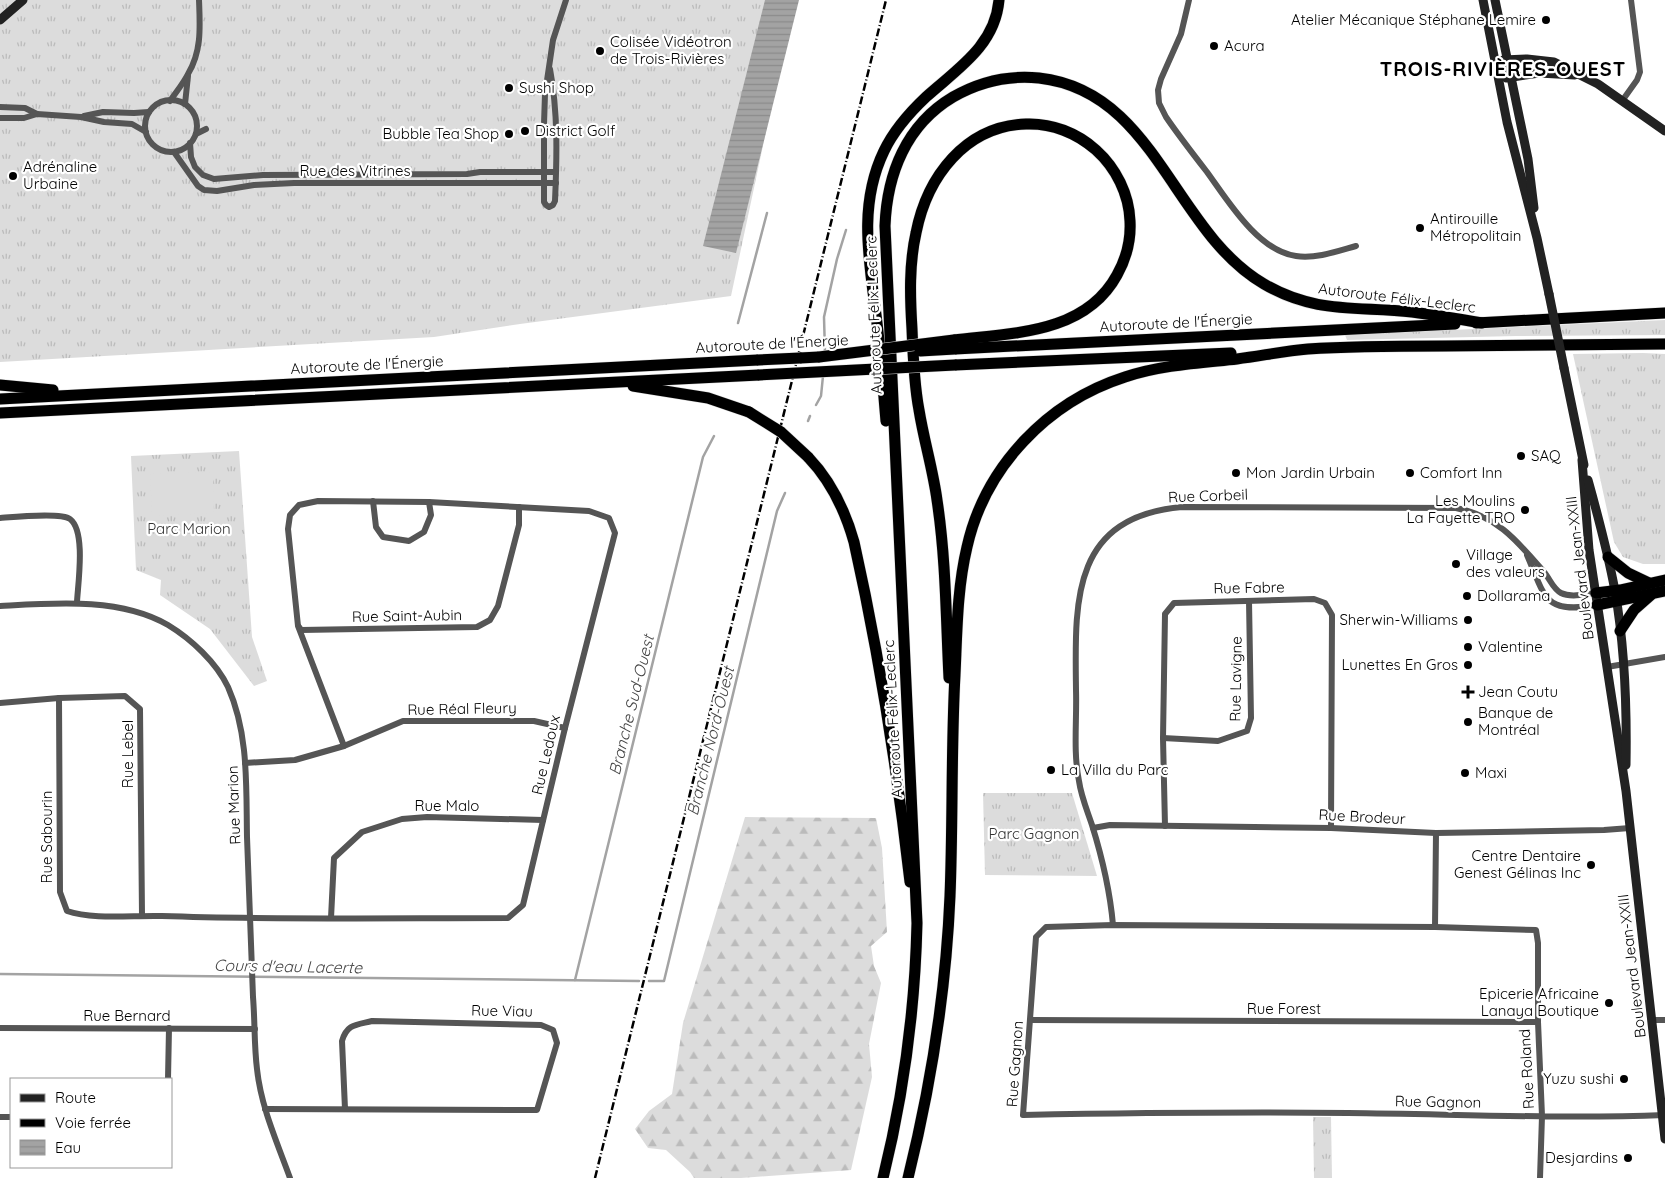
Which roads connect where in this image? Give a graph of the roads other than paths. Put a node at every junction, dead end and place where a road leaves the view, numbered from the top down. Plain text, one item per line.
1 (23, 0) edge
2 (200, 0) edge
3 (999, 0) edge
4 (1189, 0) edge
5 (1482, 0) edge
6 (1495, 0) edge
7 (1631, 0) edge
8 (565, 2) edge
9 (0, 20) edge
10 (1508, 60) junction
11 (1496, 62) junction
12 (550, 68) junction
13 (188, 74) junction
14 (1580, 75) junction
15 (1511, 77) junction
16 (1499, 79) junction
17 (170, 101) junction
18 (1622, 101) junction
19 (185, 104) junction
20 (0, 107) edge
21 (149, 112) junction
22 (37, 114) junction
23 (81, 116) junction
24 (0, 118) edge
25 (206, 129) dead end
26 (1665, 130) edge
27 (146, 132) junction
28 (196, 134) junction
29 (190, 143) junction
30 (174, 152) junction
31 (544, 172) junction
32 (556, 172) junction
33 (544, 183) junction
34 (556, 183) junction
35 (1537, 238) junction
36 (1356, 246) dead end
37 (1665, 313) edge
38 (1482, 323) junction
39 (1665, 344) edge
40 (955, 345) junction
41 (1308, 350) junction
42 (612, 382) junction
43 (0, 385) edge
44 (87, 394) junction
45 (0, 399) edge
46 (0, 413) edge
47 (1582, 460) junction
48 (374, 501) junction
49 (429, 502) junction
50 (519, 507) junction
51 (0, 518) edge
52 (1523, 547) junction
53 (1608, 557) junction
54 (1665, 580) edge
55 (1651, 588) junction
56 (1665, 591) edge
57 (1615, 596) junction
58 (1596, 599) junction
59 (1249, 601) junction
60 (77, 602) junction
61 (902, 605) junction
62 (0, 606) edge
63 (298, 626) junction
64 (1620, 631) junction
65 (1665, 656) edge
66 (1623, 665) junction
67 (1607, 667) junction
68 (59, 698) junction
69 (0, 703) edge
70 (565, 728) junction
71 (952, 735) junction
72 (1163, 738) junction
73 (344, 746) junction
74 (245, 763) junction
75 (1626, 790) junction
76 (543, 820) junction
77 (1165, 826) junction
78 (1093, 828) junction
79 (1332, 828) junction
80 (1630, 828) junction
81 (1436, 833) junction
82 (142, 915) junction
83 (331, 918) junction
84 (250, 919) junction
85 (1113, 924) junction
86 (1435, 927) junction
87 (1536, 930) joint
88 (917, 948) junction
89 (1031, 1020) junction
90 (1652, 1020) junction
91 (1665, 1020) edge
92 (1538, 1022) junction
93 (0, 1028) edge
94 (169, 1028) junction
95 (255, 1029) junction
96 (168, 1078) edge
97 (345, 1108) junction
98 (265, 1109) junction
99 (1542, 1116) junction
100 (1664, 1116) edge
101 (1665, 1138) edge
102 (290, 1178) edge
103 (883, 1178) edge
104 (908, 1178) edge
105 (1540, 1178) edge

1 - 9 street
2 - 13 street
3 - 61 highway
4 - 36 street
5 - 11 street, Boulevard Jean-XXIII
6 - 10 street, Boulevard Jean-XXIII
7 - 18 street
8 - 12 street
10 - 11 street
10 - 14 street
10 - 15 street, Boulevard Jean-XXIII
11 - 16 street, Boulevard Jean-XXIII
12 - 31 street
12 - 32 street
13 - 17 street
13 - 19 street
14 - 15 street
14 - 18 street
15 - 16 street
15 - 35 street, Boulevard Jean-XXIII
16 - 35 street, Boulevard Jean-XXIII
17 - 19 street
17 - 21 street
18 - 26 street
19 - 28 street
20 - 22 street
21 - 23 street
21 - 27 street
22 - 23 street
22 - 24 street
23 - 27 street
25 - 28 street
27 - 30 street
28 - 29 street
29 - 30 street
29 - 31 street, Rue des Vitrines
30 - 33 street, Rue des Vitrines
31 - 32 street, Rue des Vitrines
31 - 33 street
32 - 34 street
33 - 34 street, Rue des Vitrines
33 - 34 street
35 - 47 street, Boulevard Jean-XXIII, bridge
37 - 38 highway, Autoroute de l'Énergie
38 - 40 highway, Autoroute de l'Énergie
38 - 61 highway, Autoroute Félix-Leclerc
39 - 41 highway
40 - 44 highway, Autoroute de l'Énergie, bridge
40 - 71 highway
41 - 42 highway, Autoroute de l'Énergie, bridge
41 - 71 highway
42 - 46 highway, Autoroute de l'Énergie
42 - 88 highway, bridge
43 - 44 highway
44 - 45 highway, Autoroute de l'Énergie
47 - 53 street, Boulevard Jean-XXIII
47 - 58 street, Boulevard Jean-XXIII
48 - 49 street, Rue Ledoux
48 - 49 street
48 - 63 street, Rue Ledoux
49 - 50 street, Rue Ledoux
50 - 63 street, Rue Saint-Aubin
50 - 70 street, Rue Ledoux
51 - 60 street
52 - 58 street, Rue Corbeil
52 - 58 street, Rue Corbeil
52 - 78 street, Rue Corbeil
53 - 55 highway
53 - 57 street, Boulevard Jean-XXIII
54 - 55 highway
55 - 56 highway
55 - 57 highway
55 - 64 highway
57 - 58 highway
57 - 64 street, Boulevard Jean-XXIII
58 - 67 street, Boulevard Jean-XXIII
59 - 72 street, Rue Fabre
59 - 72 street, Rue Lavigne
59 - 79 street, Rue Fabre
60 - 62 street, Rue Marion
60 - 74 street, Rue Marion
61 - 88 highway, Autoroute Félix-Leclerc
63 - 73 street, Rue Ledoux
64 - 66 street, Boulevard Jean-XXIII
65 - 66 street
66 - 67 street
66 - 75 street, Boulevard Jean-XXIII
67 - 75 street, Boulevard Jean-XXIII
68 - 69 street, Rue Lebel
68 - 82 street, Rue Sabourin
68 - 82 street, Rue Lebel
70 - 73 street, Rue Réal Fleury
70 - 76 street, Rue Ledoux
71 - 104 highway
72 - 77 street, Rue Fabre
73 - 74 street, Rue Réal Fleury
74 - 84 street, Rue Marion
75 - 80 street, Boulevard Jean-XXIII
76 - 83 street, Rue Malo
76 - 83 street, Rue Ledoux
77 - 78 street, Rue Brodeur
77 - 79 street, Rue Brodeur
78 - 85 street, Rue Corbeil
79 - 81 street, Rue Brodeur
80 - 81 street, Rue Brodeur
80 - 90 street, Boulevard Jean-XXIII
81 - 86 street
82 - 84 street, Rue Sabourin
83 - 84 street, Rue Ledoux
84 - 95 street, Rue Marion
85 - 86 street, Rue Gagnon
85 - 89 street, Rue Gagnon
86 - 87 street, Rue Gagnon
87 - 92 street, Rue Roland
88 - 103 highway, Autoroute Félix-Leclerc
89 - 92 street, Rue Forest
89 - 99 street, Rue Gagnon
90 - 91 street
90 - 100 street, Boulevard Jean-XXIII
92 - 99 street, Rue Roland
93 - 94 street, Rue Bernard
94 - 95 street, Rue Bernard
94 - 96 street
95 - 98 street, Rue Marion
97 - 97 street, Rue Viau
97 - 98 street, Rue Viau
98 - 102 street, Rue Marion
99 - 100 street, Rue Gagnon
99 - 105 street, Rue Roland
100 - 101 street, Boulevard Jean-XXIII

